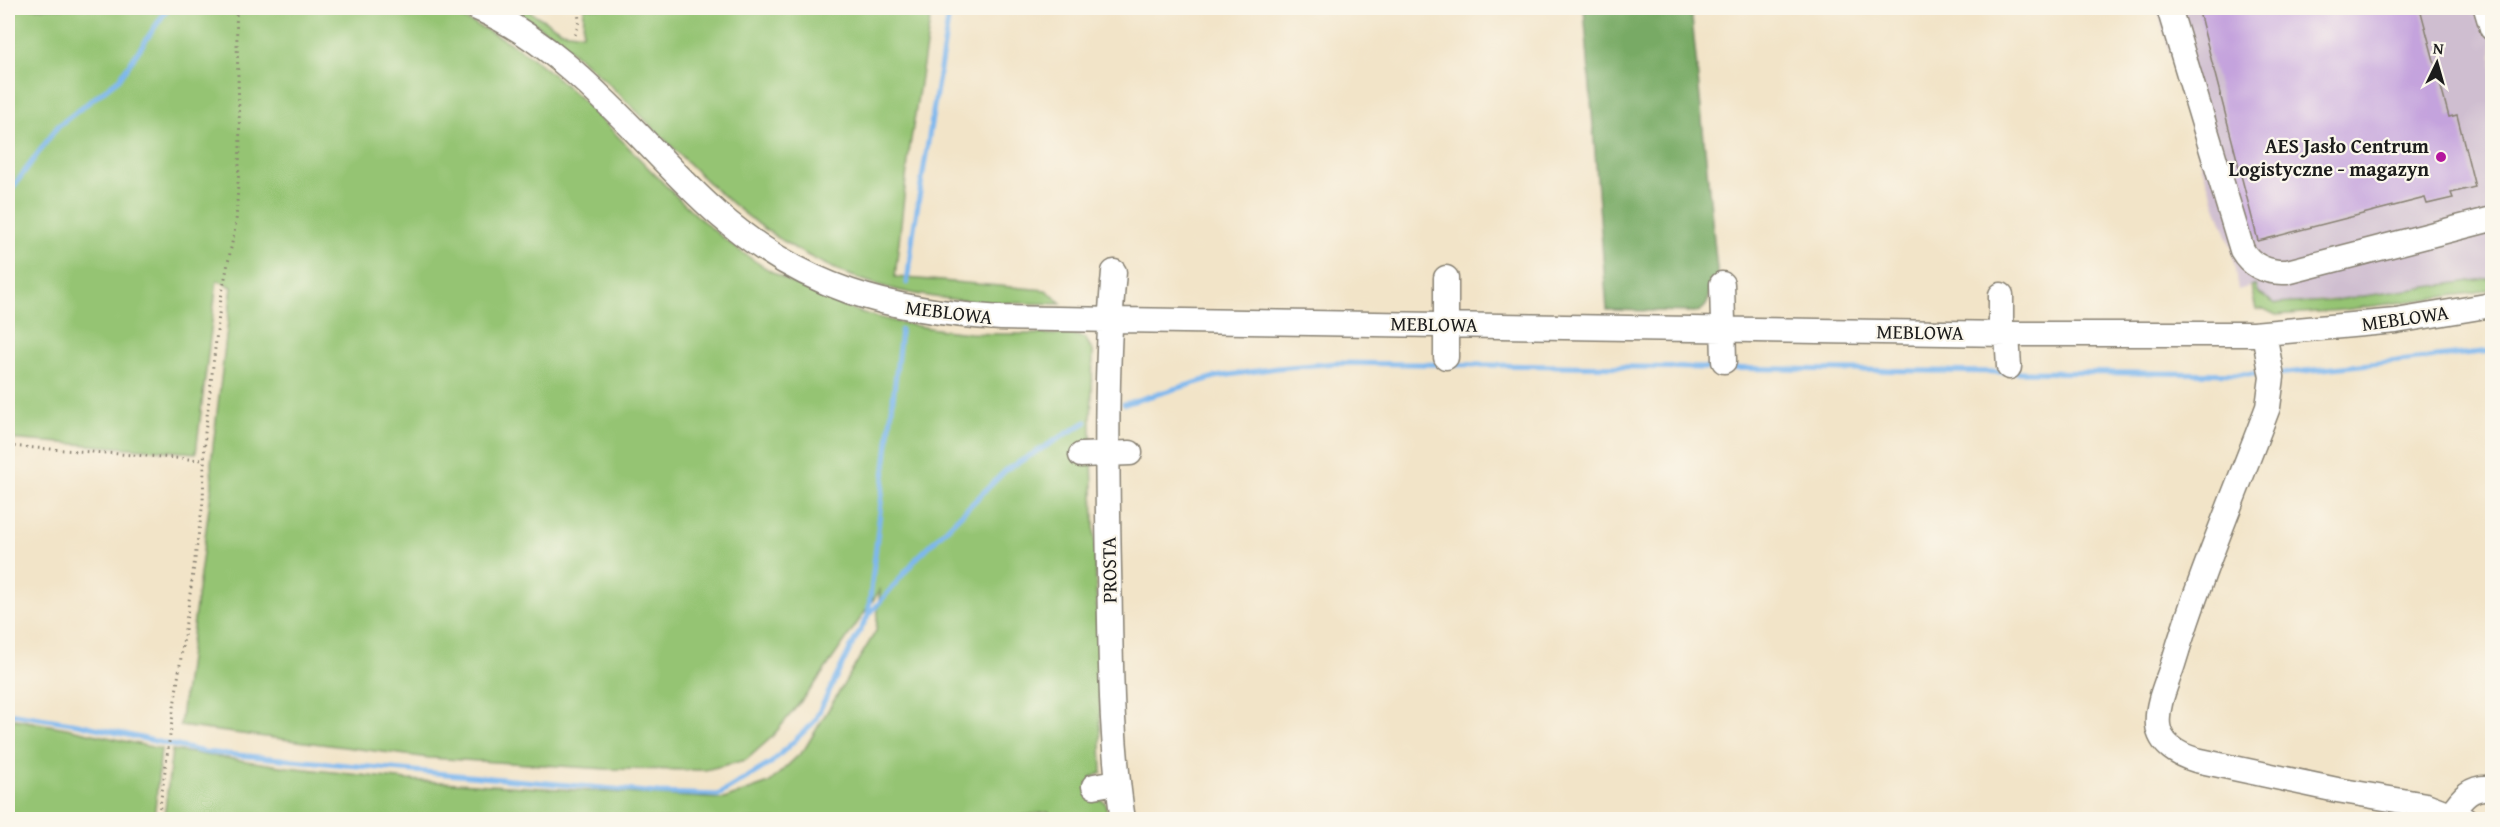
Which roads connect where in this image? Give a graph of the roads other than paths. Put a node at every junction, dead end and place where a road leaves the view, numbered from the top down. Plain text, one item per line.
1 (477, 8) edge
2 (2169, 8) edge
3 (2486, 8) edge
4 (2493, 28) edge
5 (2493, 219) edge
6 (1114, 272) dead end
7 (1446, 278) dead end
8 (1722, 284) dead end
9 (2001, 294) dead end
10 (2493, 305) edge
11 (1110, 319) junction
12 (1446, 324) junction
13 (1724, 328) junction
14 (2265, 333) junction
15 (2004, 334) junction
16 (1446, 357) dead end
17 (1724, 361) dead end
18 (2009, 367) dead end
19 (1119, 453) junction
20 (1081, 455) dead end
21 (2493, 788) edge
22 (2458, 817) edge
23 (1123, 819) edge

1 - 11 street, MEBLOWA
2 - 5 street
3 - 4 street
6 - 11 street, PROSTA
7 - 12 street
8 - 13 street
9 - 15 street
10 - 14 street, MEBLOWA
11 - 12 street, MEBLOWA
11 - 19 street, PROSTA
12 - 13 street, MEBLOWA
12 - 16 street
13 - 15 street, MEBLOWA
13 - 17 street
14 - 15 street, MEBLOWA
14 - 22 street
15 - 18 street
19 - 20 street
19 - 23 street, PROSTA
21 - 22 street

